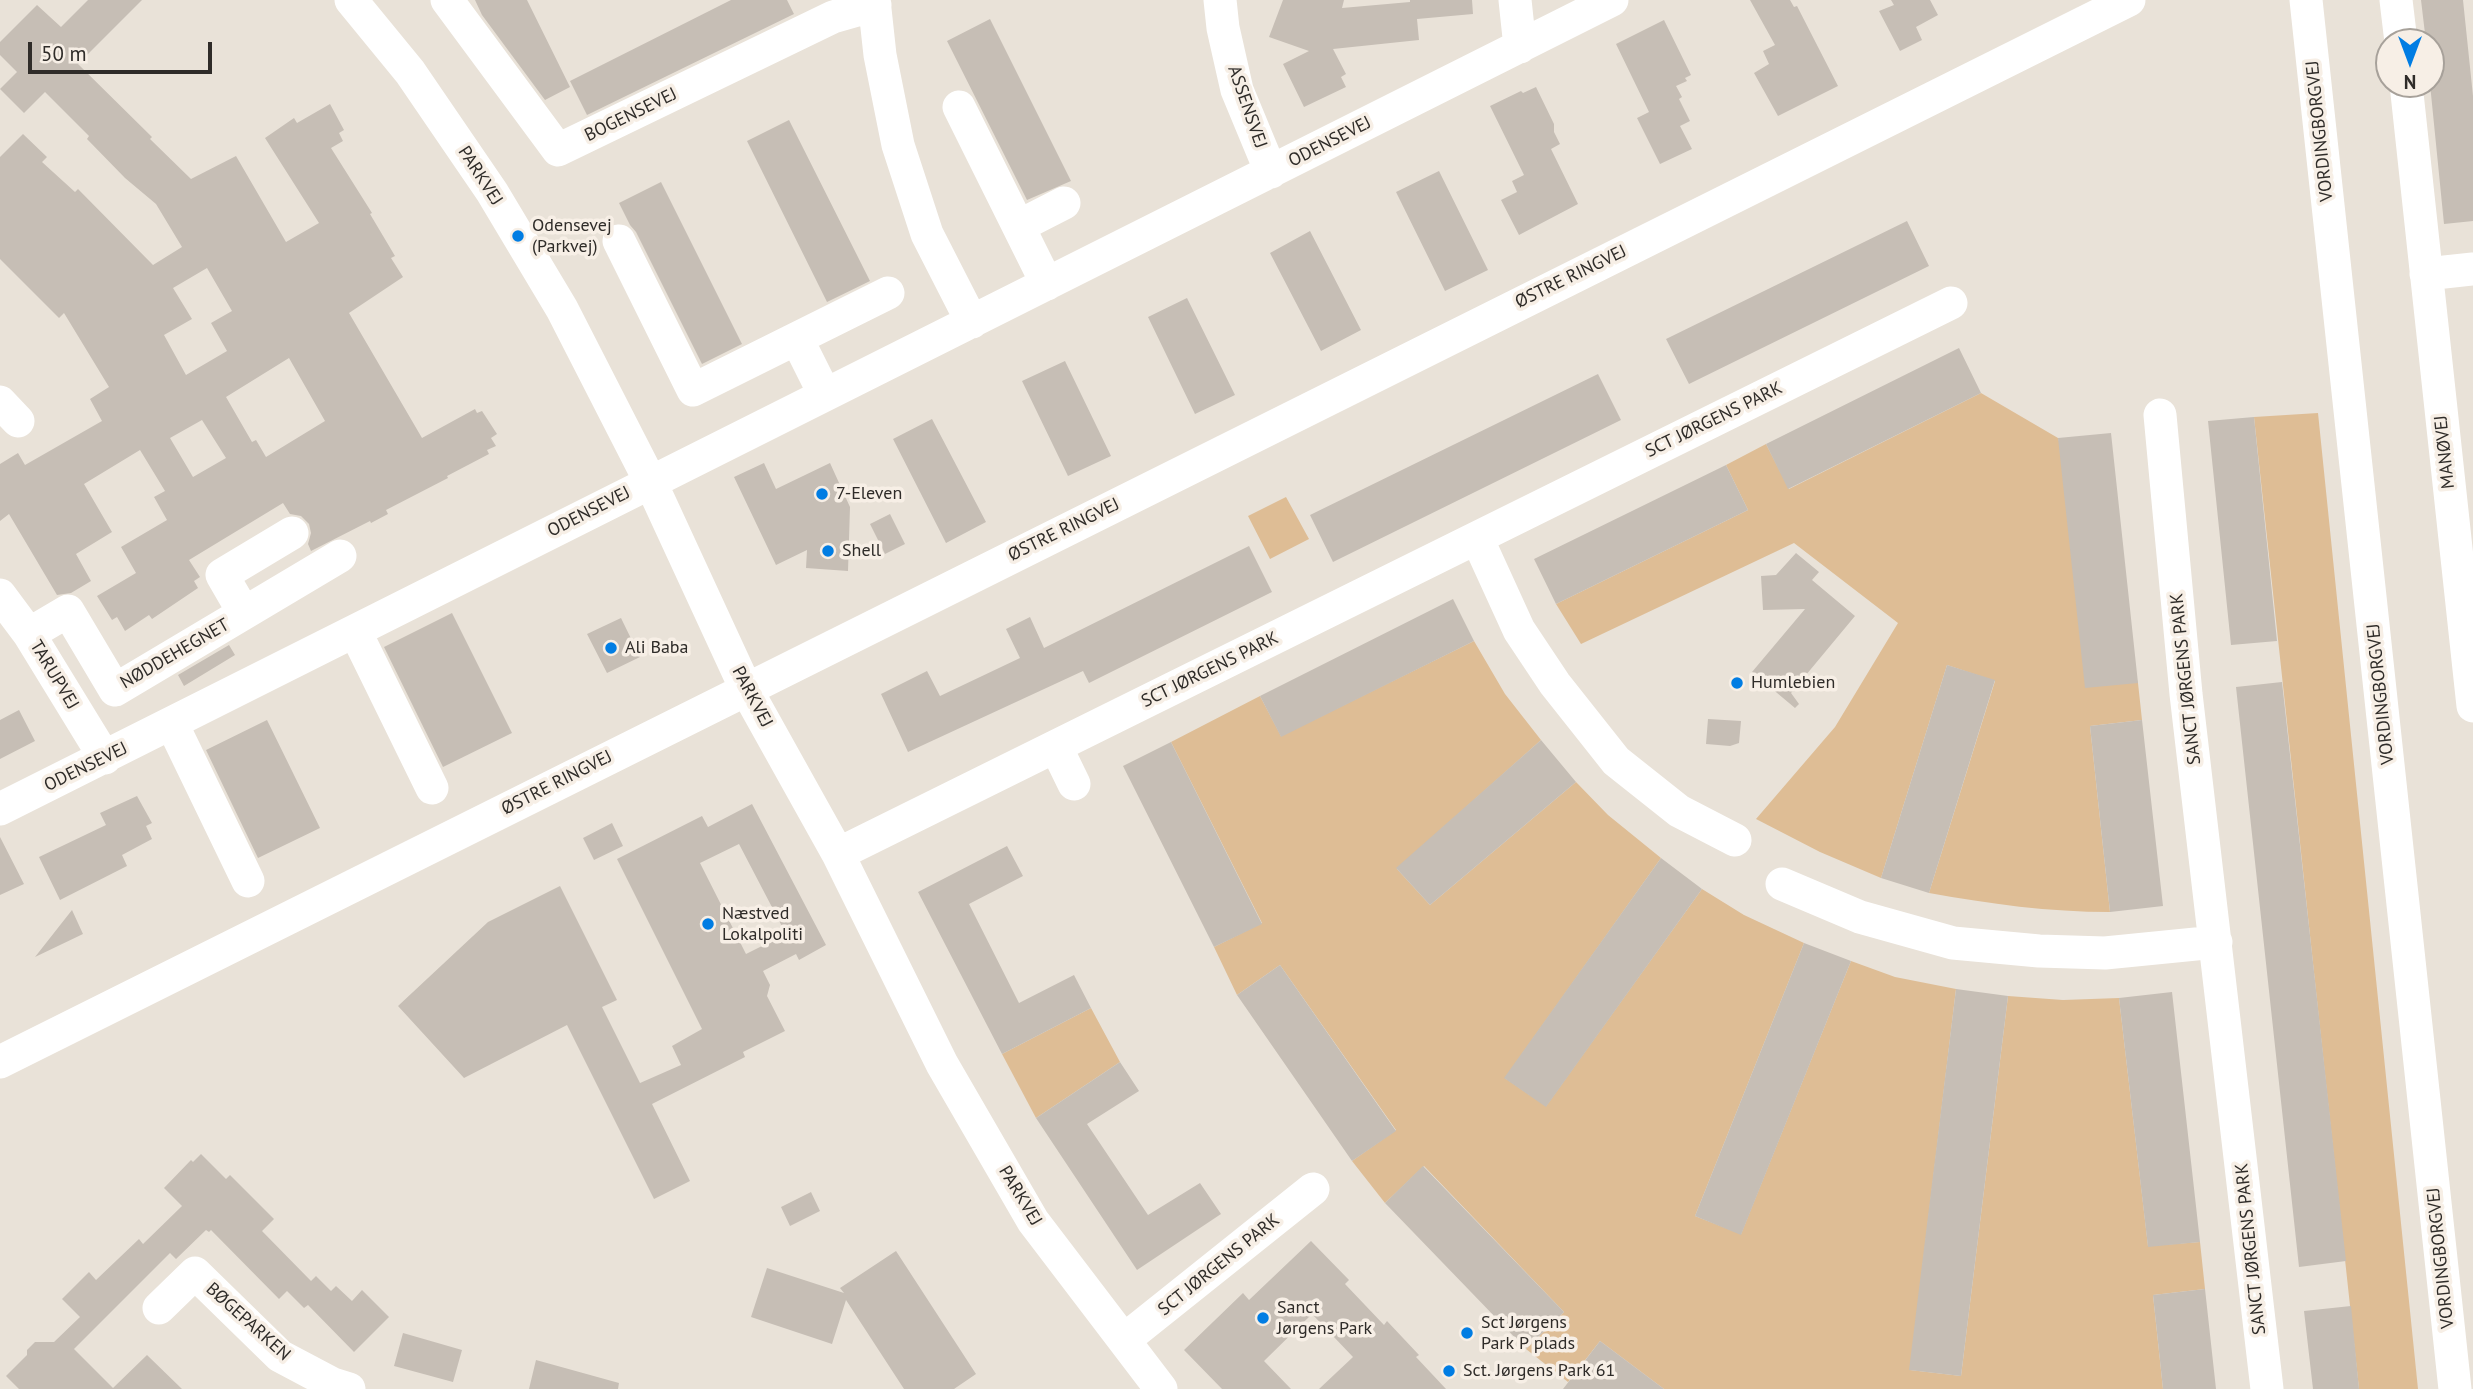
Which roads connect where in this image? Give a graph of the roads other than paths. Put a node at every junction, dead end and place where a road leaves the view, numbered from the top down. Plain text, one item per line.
1 (351, 0) edge
2 (447, 0) edge
3 (1220, 0) edge
4 (1515, 0) edge
5 (1612, 0) edge
6 (2129, 0) edge
7 (2306, 0) edge
8 (2396, 0) edge
9 (874, 2) edge
10 (2399, 28) edge
11 (1520, 47) junction
12 (2407, 98) edge
13 (959, 107) dead end
14 (1271, 172) junction
15 (1064, 204) dead end
16 (1018, 226) junction
17 (618, 241) dead end
18 (2473, 269) edge
19 (2426, 274) junction
20 (1047, 284) junction
21 (888, 293) dead end
22 (1951, 303) dead end
23 (972, 322) junction
24 (797, 339) junction
25 (824, 395) junction
26 (2160, 415) dead end
27 (649, 481) junction
28 (292, 533) dead end
29 (1477, 538) junction
30 (340, 556) dead end
31 (0, 595) edge
32 (244, 613) junction
33 (2469, 629) edge
34 (355, 631) junction
35 (29, 634) junction
36 (746, 689) junction
37 (2473, 706) edge
38 (172, 724) junction
39 (1056, 747) junction
40 (104, 758) junction
41 (1074, 784) dead end
42 (432, 788) dead end
43 (0, 809) edge
44 (1735, 840) dead end
45 (838, 854) junction
46 (248, 881) dead end
47 (1782, 884) dead end
48 (2216, 942) junction
49 (0, 1062) edge
50 (1313, 1189) dead end
51 (159, 1308) dead end
52 (1124, 1340) junction
53 (349, 1389) edge
54 (1161, 1389) edge
55 (2266, 1389) edge
56 (2455, 1389) edge

1 - 27 street, PARKVEJ
2 - 9 street, BOGENSEVEJ
3 - 14 street, ASSENSVEJ
4 - 11 street
5 - 11 street, ODENSEVEJ
6 - 36 street, ØSTRE RINGVEJ
7 - 56 street, VORDINGBORGVEJ
8 - 10 street
9 - 23 street, BOGENSEVEJ
11 - 14 street, ODENSEVEJ
12 - 19 street, MANØVEJ
13 - 16 street
14 - 20 street, ODENSEVEJ
15 - 16 street
16 - 20 street
17 - 24 street
18 - 19 street
19 - 33 street, MANØVEJ
20 - 23 street, ODENSEVEJ
21 - 24 street
22 - 29 street, SCT JØRGENS PARK
23 - 25 street, ODENSEVEJ
24 - 25 street
25 - 27 street, ODENSEVEJ
26 - 48 street, SANCT JØRGENS PARK
27 - 34 street, ODENSEVEJ
27 - 36 street, PARKVEJ
28 - 32 street, NØDDEHEGNET
29 - 39 street, SCT JØRGENS PARK
29 - 44 street
30 - 32 street, NØDDEHEGNET
31 - 35 street, TARUPVEJ
32 - 35 street, NØDDEHEGNET
33 - 37 street, MANØVEJ
34 - 38 street, ODENSEVEJ
34 - 42 street
35 - 40 street, TARUPVEJ
36 - 45 street, PARKVEJ
36 - 49 street, ØSTRE RINGVEJ
38 - 40 street, ODENSEVEJ
38 - 46 street
39 - 41 street
39 - 45 street, SCT JØRGENS PARK
40 - 43 street, ODENSEVEJ
45 - 52 street, PARKVEJ
47 - 48 street
48 - 55 street, SANCT JØRGENS PARK
50 - 52 street, SCT JØRGENS PARK
51 - 53 street, BØGEPARKEN
52 - 54 street, PARKVEJ

